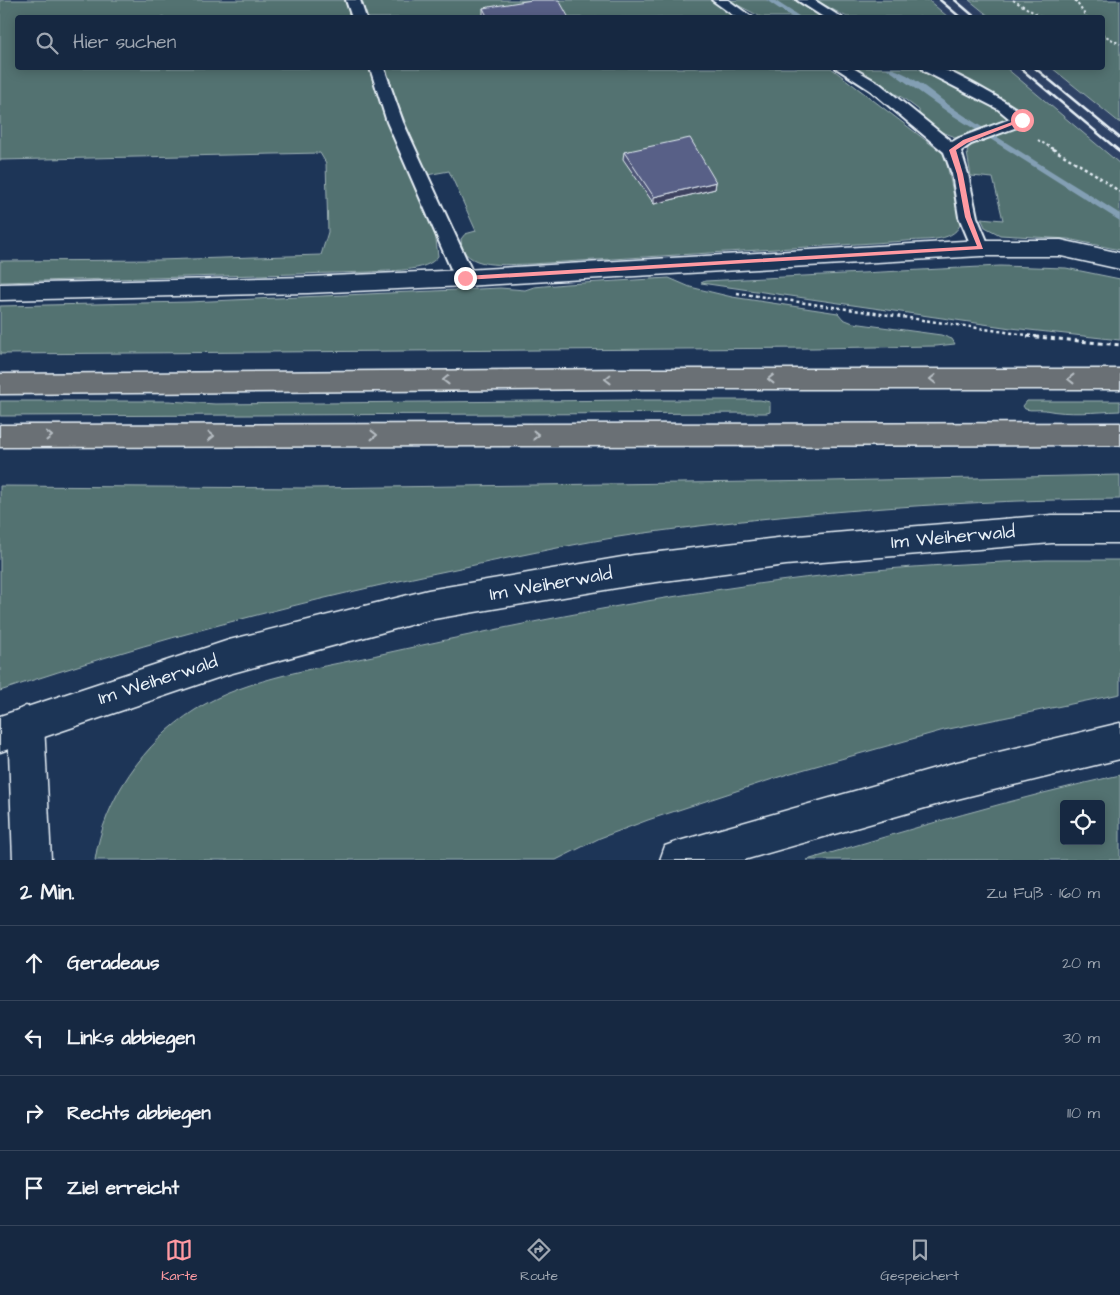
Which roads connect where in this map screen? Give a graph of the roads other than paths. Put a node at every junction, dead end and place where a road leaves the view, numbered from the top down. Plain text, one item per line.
1 (353, 0) edge
2 (719, 0) edge
3 (804, 0) edge
4 (358, 15) edge
5 (742, 15) edge
6 (831, 15) edge
7 (377, 70) edge
8 (846, 70) edge
9 (933, 70) edge
10 (959, 146) junction
11 (981, 248) junction
12 (1120, 261) edge
13 (465, 278) junction
14 (0, 292) edge
15 (1120, 379) edge
16 (0, 384) edge
17 (1120, 434) edge
18 (0, 436) edge
19 (1120, 529) edge
20 (13, 729) edge
21 (1120, 741) edge
22 (32, 860) edge
23 (679, 860) edge

1 - 4 lane
2 - 5 lane
3 - 6 lane
7 - 13 lane
8 - 10 lane
9 - 10 lane
10 - 11 lane
11 - 12 street
11 - 13 street
13 - 14 street
15 -> 16 highway
18 -> 17 highway
19 - 20 street, Im Weiherwald
20 - 22 street
21 - 23 street

